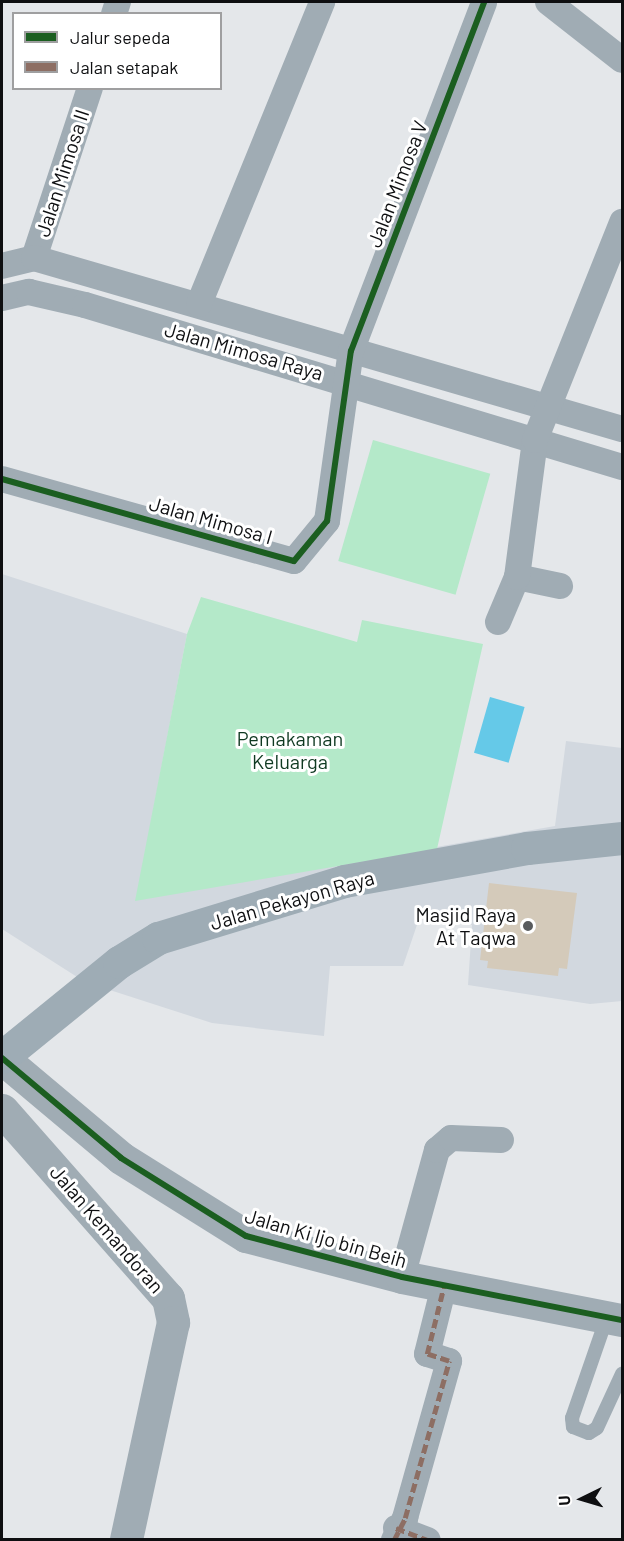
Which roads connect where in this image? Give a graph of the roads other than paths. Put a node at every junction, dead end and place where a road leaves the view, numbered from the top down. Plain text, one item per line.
1 (322, 2) edge
2 (484, 2) edge
3 (548, 2) edge
4 (622, 60) edge
5 (89, 90) edge
6 (622, 222) edge
7 (34, 258) junction
8 (2, 266) edge
9 (93, 274) junction
10 (2, 298) edge
11 (199, 304) junction
12 (85, 305) junction
13 (351, 351) junction
14 (346, 380) junction
15 (550, 407) junction
16 (622, 429) edge
17 (535, 440) junction
18 (622, 467) edge
19 (2, 479) edge
20 (517, 577) junction
21 (560, 586) dead end
22 (498, 622) dead end
23 (622, 838) edge
24 (2, 1058) edge
25 (2, 1110) edge
26 (501, 1140) dead end
27 (402, 1278) junction
28 (444, 1286) junction
29 (615, 1318) edge
30 (622, 1374) edge
31 (395, 1534) edge
32 (126, 1539) edge
33 (428, 1539) edge

1 - 11 street
2 - 13 street, Jalan Mimosa V
3 - 4 street
5 - 7 street, Jalan Mimosa II
6 - 15 street
7 - 8 street
7 - 9 street
9 - 11 street
9 - 12 street
10 - 12 street, Jalan Mimosa Raya
11 - 13 street
12 - 14 street, Jalan Mimosa Raya
13 - 14 street, Jalan Mimosa V
13 - 15 street
14 - 17 street, Jalan Mimosa Raya
14 - 19 street, Jalan Mimosa I
15 - 16 street
15 - 17 street
17 - 18 street, Jalan Mimosa Raya
17 - 20 street
20 - 21 street
20 - 22 street
23 - 24 main road, Jalan Pekayon Raya
24 - 27 street, Jalan Ki Ijo bin Beih
25 - 32 street, Jalan Kemandoran
26 - 27 street
27 - 28 street, Jalan Ki Ijo bin Beih
28 - 29 street, Jalan Ki Ijo bin Beih
28 - 31 street
29 - 30 lane
31 - 33 street

